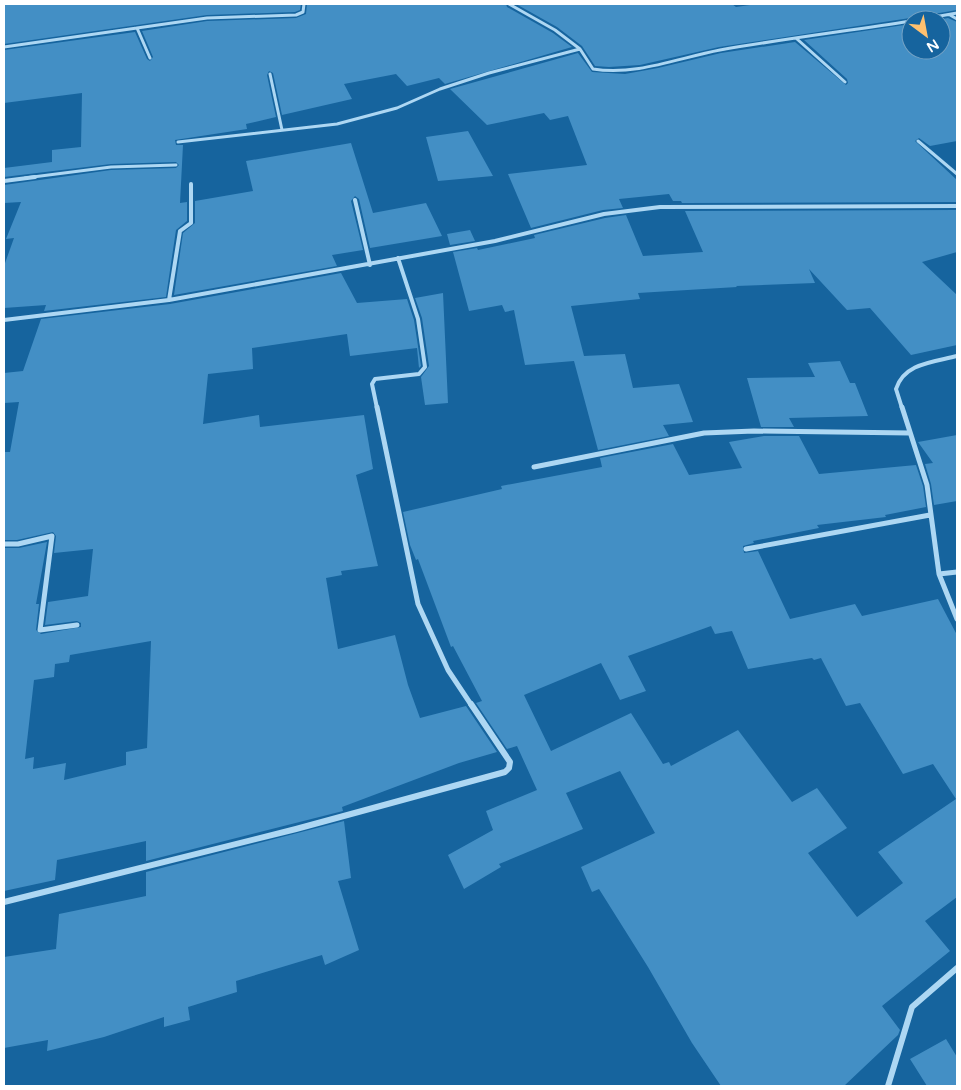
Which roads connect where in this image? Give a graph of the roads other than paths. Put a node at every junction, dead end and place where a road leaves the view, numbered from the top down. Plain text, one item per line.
1 (304, 4) edge
2 (508, 4) edge
3 (901, 22) edge
4 (137, 28) junction
5 (797, 38) junction
6 (4, 47) edge
7 (580, 49) junction
8 (150, 58) dead end
9 (270, 74) dead end
10 (845, 82) dead end
11 (282, 130) junction
12 (918, 141) dead end
13 (178, 142) dead end
14 (176, 164) dead end
15 (957, 174) edge
16 (4, 181) edge
17 (191, 184) dead end
18 (355, 200) dead end
19 (957, 206) edge
20 (398, 258) junction
21 (370, 265) junction
22 (169, 300) junction
23 (4, 320) edge
24 (957, 356) edge
25 (910, 433) junction
26 (534, 467) dead end
27 (930, 515) junction
28 (4, 544) edge
29 (746, 549) dead end
30 (957, 572) edge
31 (939, 574) junction
32 (957, 619) edge
33 (77, 625) dead end
34 (4, 902) edge
35 (957, 968) edge
36 (888, 1086) edge

1 - 4 street
2 - 7 street
3 - 5 street
4 - 6 street
4 - 8 street
5 - 7 street
5 - 10 street
7 - 11 street
9 - 11 street
11 - 13 street
12 - 15 street
14 - 16 street
17 - 22 street
18 - 21 street
19 - 20 street
20 - 21 street
20 - 34 street
21 - 22 street
22 - 23 street
24 - 25 street
25 - 26 street
25 - 27 street
27 - 29 street
27 - 31 street
28 - 33 street
30 - 31 street
31 - 32 street
35 - 36 street

